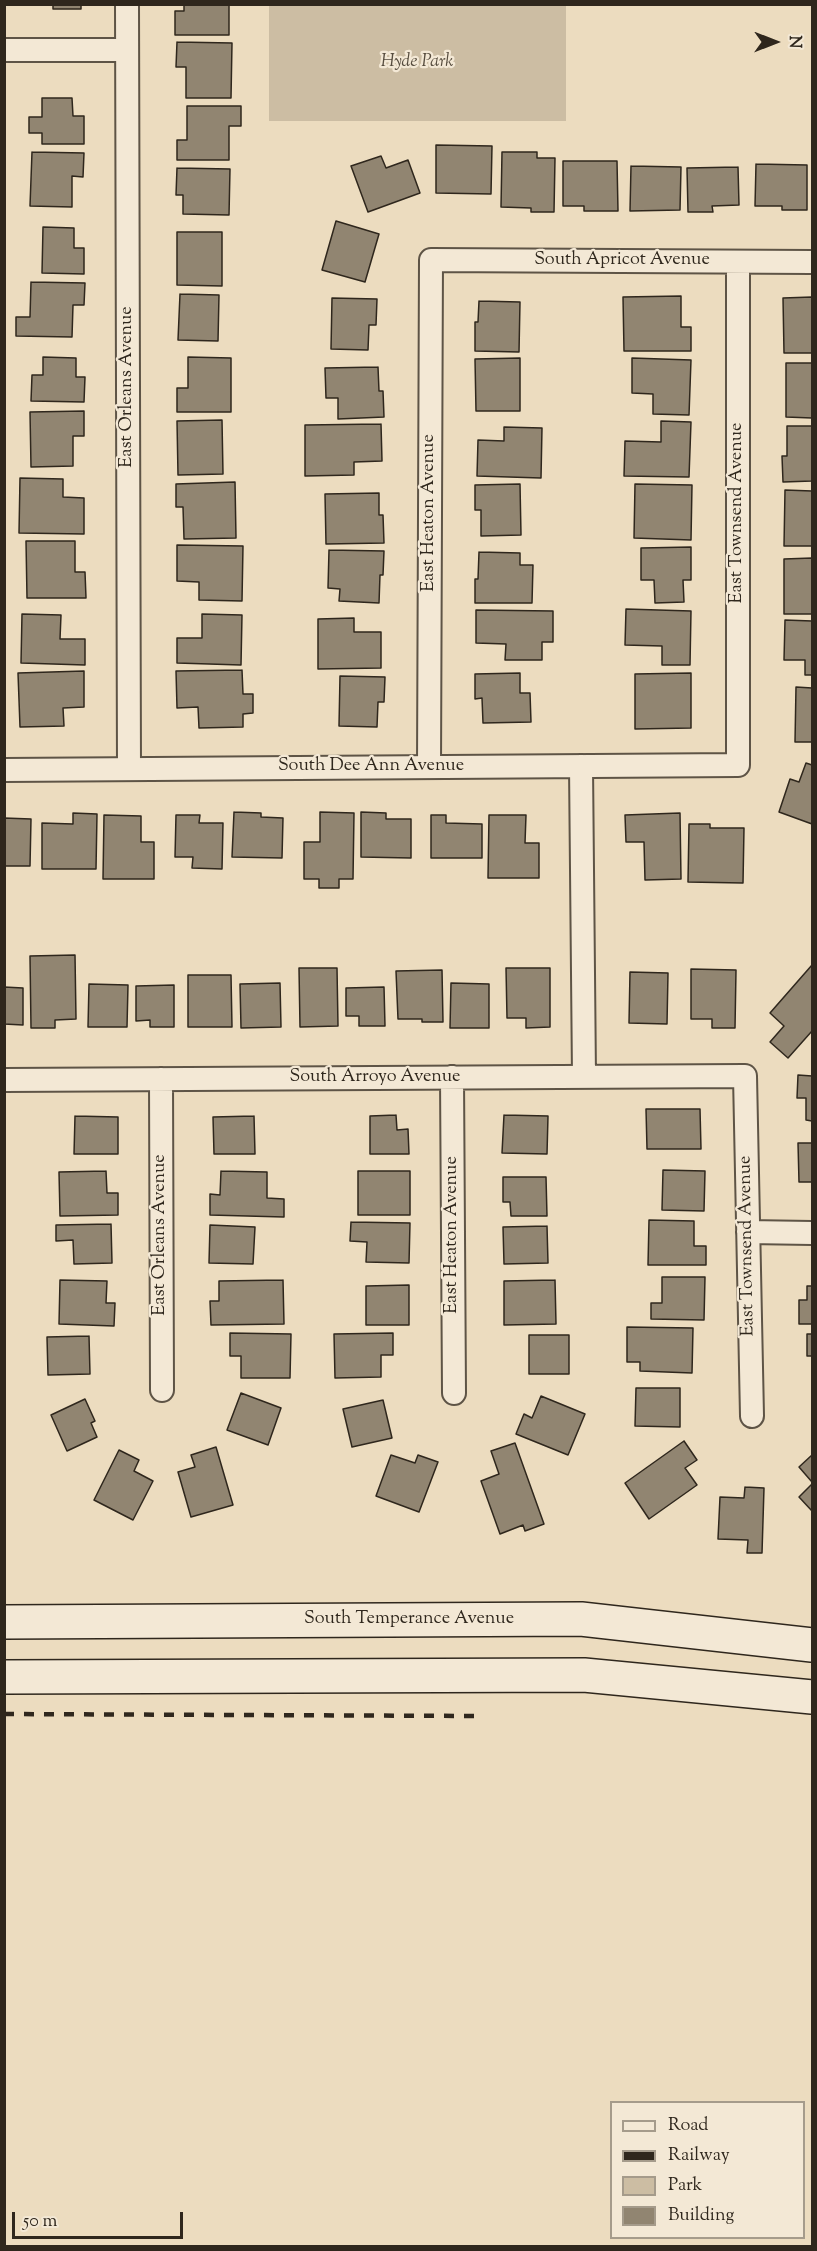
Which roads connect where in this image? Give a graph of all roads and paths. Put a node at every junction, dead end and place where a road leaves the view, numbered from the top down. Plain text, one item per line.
1 (127, 4) edge
2 (4, 50) edge
3 (127, 50) junction
4 (432, 260) joint
5 (738, 262) junction
6 (813, 262) edge
7 (738, 765) joint
8 (581, 766) junction
9 (429, 767) junction
10 (129, 769) junction
11 (4, 770) edge
12 (745, 1076) joint
13 (452, 1077) junction
14 (584, 1077) junction
15 (160, 1079) junction
16 (4, 1080) edge
17 (748, 1232) junction
18 (813, 1233) edge
19 (162, 1390) dead end
20 (454, 1394) dead end
21 (752, 1416) dead end
22 (4, 1622) edge
23 (813, 1645) edge
24 (4, 1677) edge
25 (813, 1697) edge

1 - 3 street, East Orleans Avenue
2 - 3 street
3 - 10 street, East Orleans Avenue
4 - 5 street, South Apricot Avenue
4 - 9 street, East Heaton Avenue
5 - 6 street, South Apricot Avenue
5 - 7 street, East Townsend Avenue
7 - 8 street, South Dee Ann Avenue
8 - 9 street, South Dee Ann Avenue
8 - 14 street
9 - 10 street, South Dee Ann Avenue
10 - 11 street, South Dee Ann Avenue
12 - 14 street, South Arroyo Avenue
12 - 17 street, East Townsend Avenue
13 - 14 street, South Arroyo Avenue
13 - 15 street, South Arroyo Avenue
13 - 20 street, East Heaton Avenue
15 - 16 street, South Arroyo Avenue
15 - 19 street, East Orleans Avenue
17 - 18 street
17 - 21 street, East Townsend Avenue
22 - 23 main road, South Temperance Avenue
24 - 25 main road

